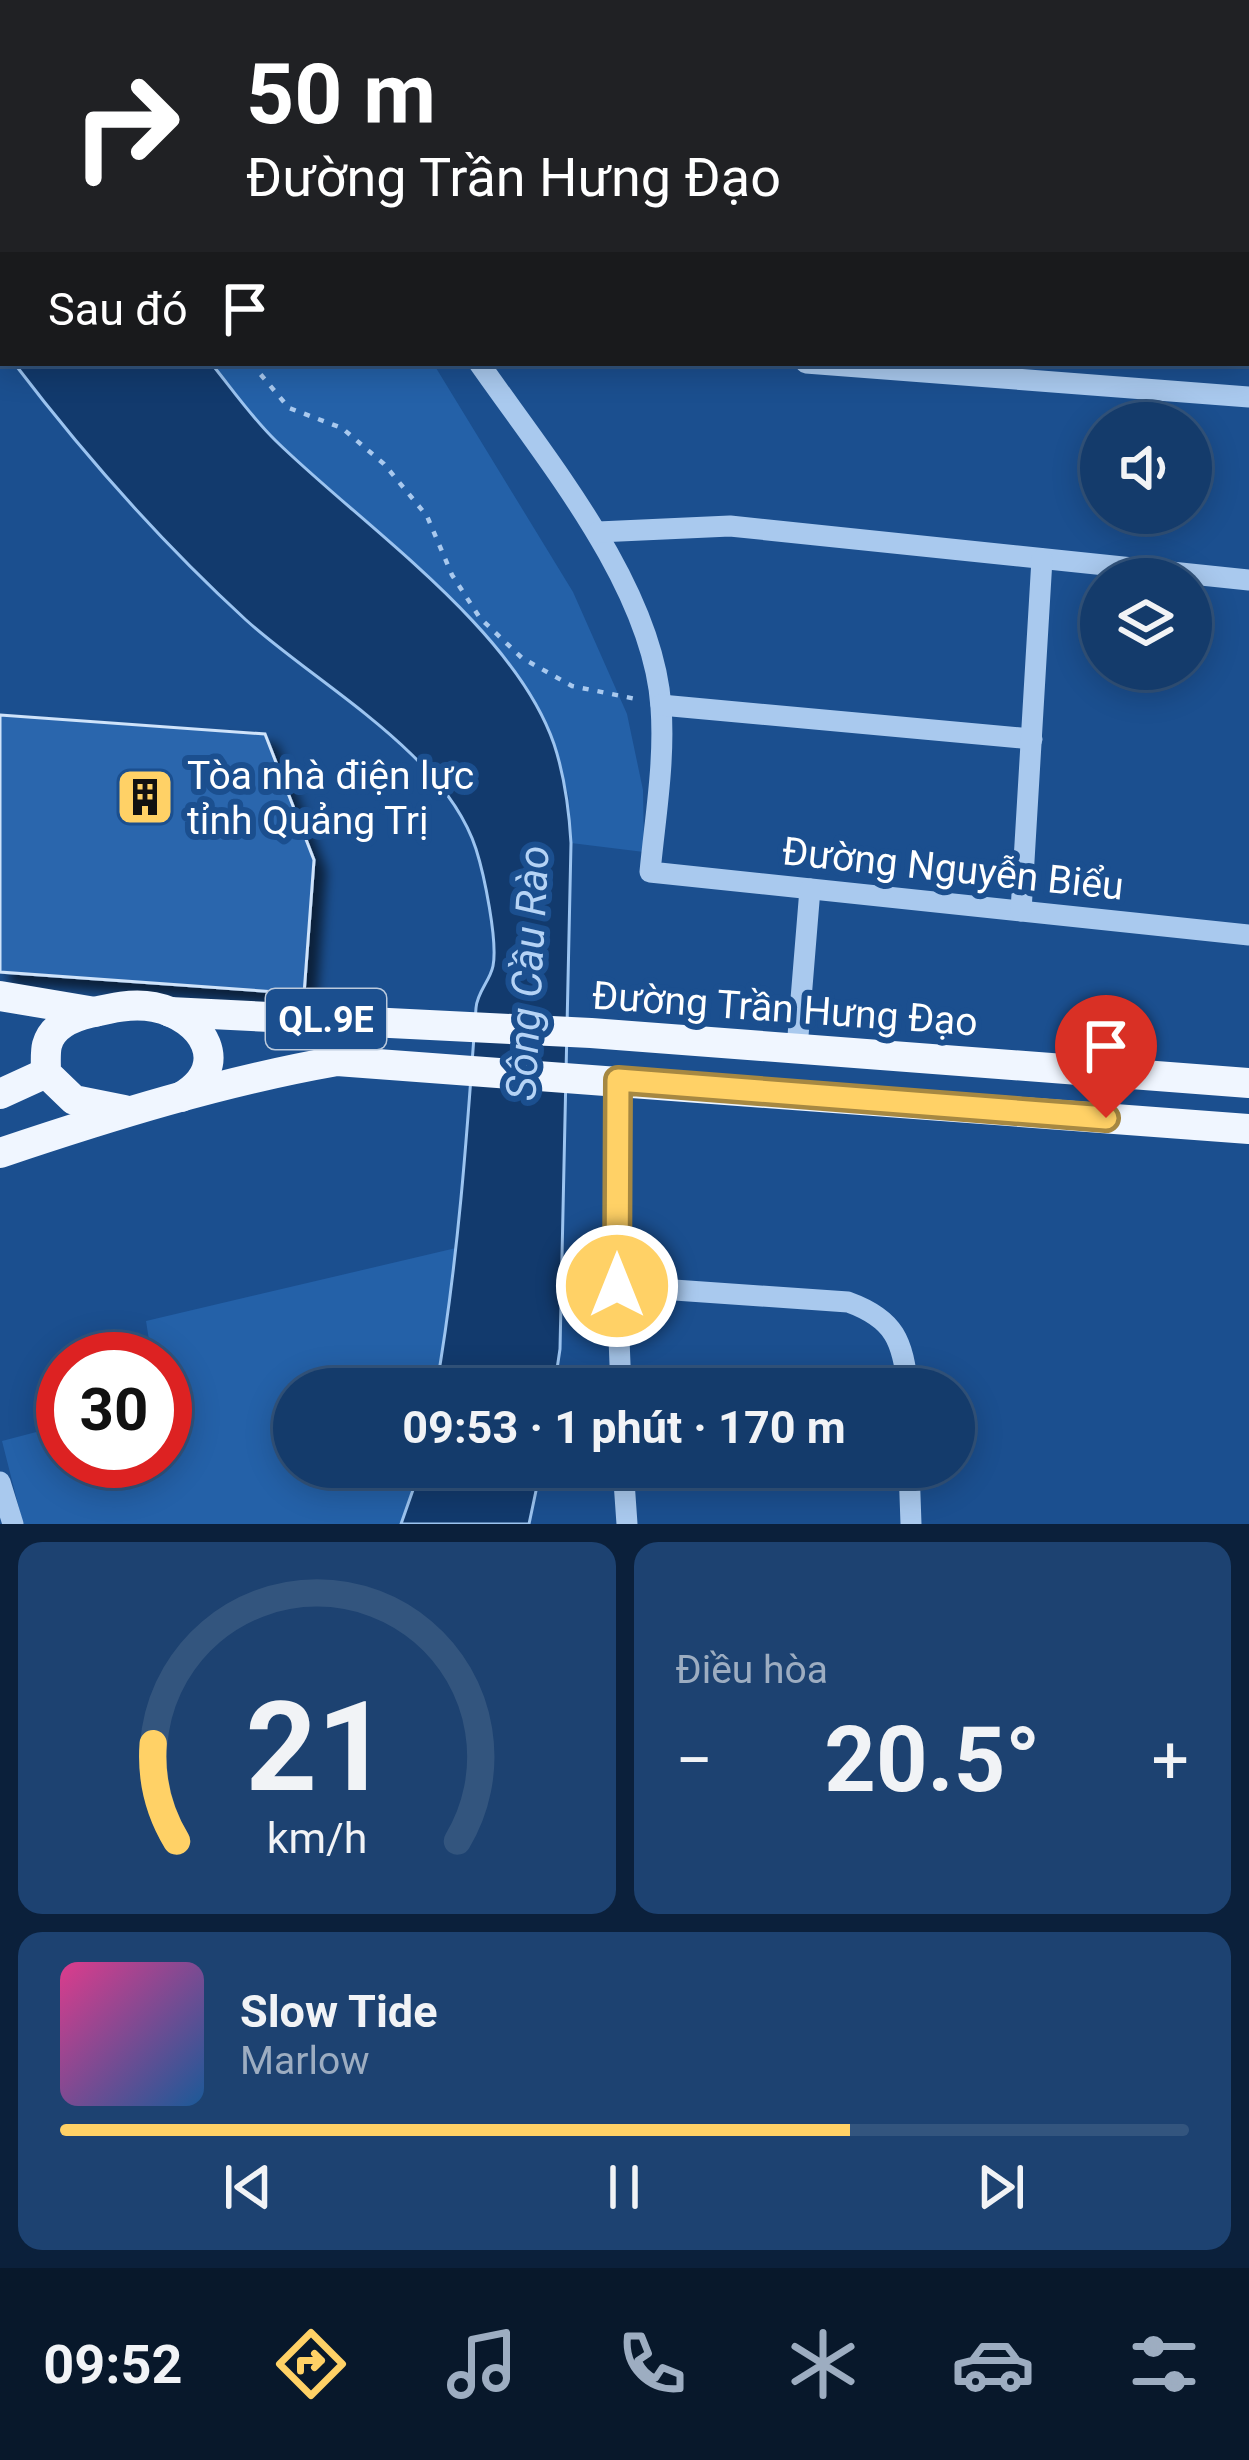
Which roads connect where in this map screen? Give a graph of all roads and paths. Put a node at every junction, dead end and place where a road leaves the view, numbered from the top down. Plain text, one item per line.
1 (254, 366) edge
2 (481, 366) edge
3 (845, 366) edge
4 (1249, 397) edge
5 (598, 532) junction
6 (1042, 559) junction
7 (1249, 580) edge
8 (662, 705) junction
9 (1032, 739) junction
10 (810, 889) junction
11 (1021, 911) junction
12 (1249, 935) edge
13 (0, 996) edge
14 (95, 1012) junction
15 (170, 1012) junction
16 (797, 1048) junction
17 (0, 1066) edge
18 (46, 1073) junction
19 (603, 1078) junction
20 (1249, 1083) edge
21 (0, 1094) edge
22 (176, 1100) junction
23 (134, 1110) junction
24 (1249, 1130) edge
25 (0, 1153) edge
26 (617, 1286) junction
27 (619, 1368) edge
28 (904, 1368) edge
29 (0, 1481) edge
30 (624, 1488) edge
31 (910, 1488) edge
32 (13, 1524) edge
33 (627, 1524) edge
34 (911, 1524) edge

1 - 8 path
2 - 5 street
3 - 4 street
5 - 6 street
5 - 8 street
6 - 7 street
6 - 9 street
8 - 9 street
8 - 10 street, Đường Nguyễn Biểu
9 - 11 street
10 - 11 street, Đường Nguyễn Biểu
10 - 16 street
11 - 12 street, Đường Nguyễn Biểu
13 - 14 main road, Đường Trần Hưng Đạo
14 - 15 main road, Đường Trần Hưng Đạo
14 - 18 main road
15 - 16 main road, Đường Trần Hưng Đạo / QL.9E
15 - 22 main road
16 - 20 main road, Đường Trần Hưng Đạo / QL.9E
17 - 18 main road
18 - 21 main road
18 - 23 main road
19 - 22 main road, QL.9E
19 - 24 main road, QL.9E
19 - 26 street
22 - 23 main road
23 - 25 main road
26 - 27 street
26 - 28 street
29 - 32 street
30 - 33 street
31 - 34 street

